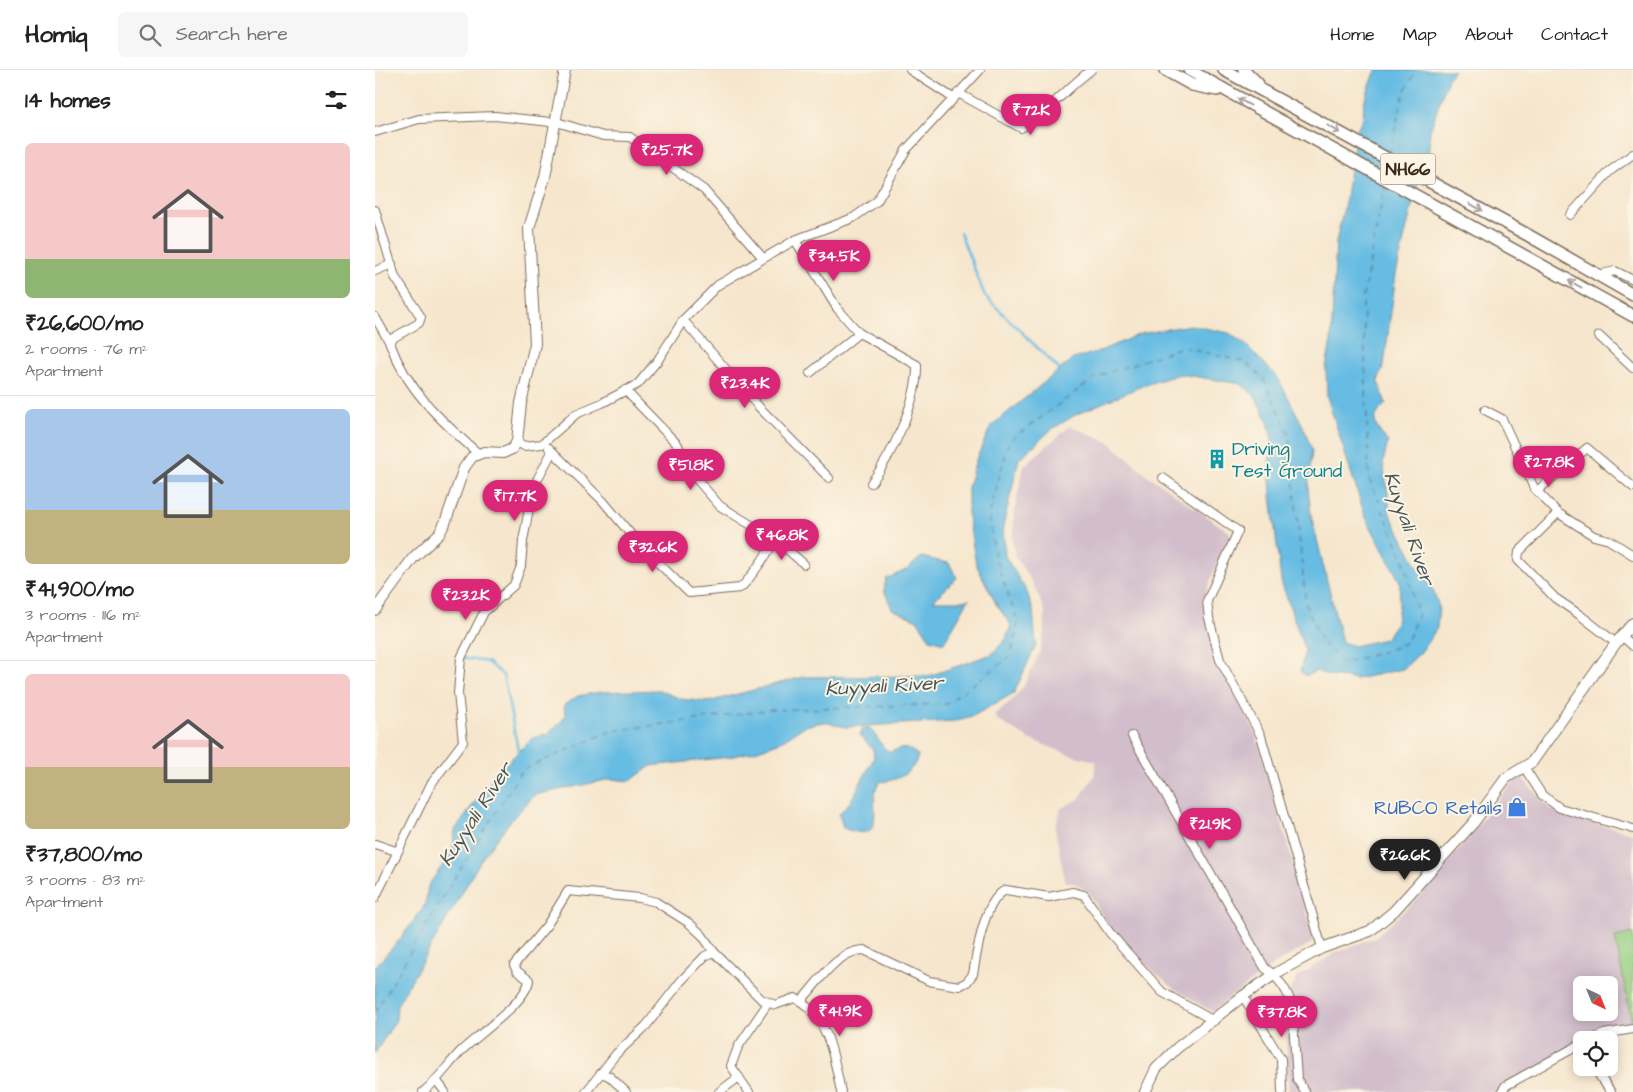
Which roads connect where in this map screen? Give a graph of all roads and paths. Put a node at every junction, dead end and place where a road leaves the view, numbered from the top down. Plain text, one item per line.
1 (565, 70) edge
2 (910, 70) edge
3 (980, 70) edge
4 (1091, 70) edge
5 (1165, 70) edge
6 (1189, 70) edge
7 (1224, 70) edge
8 (1244, 70) edge
9 (1228, 93) junction
10 (1269, 95) junction
11 (955, 96) junction
12 (555, 122) junction
13 (375, 132) edge
14 (1633, 154) edge
15 (375, 210) edge
16 (1570, 215) dead end
17 (795, 240) junction
18 (763, 258) junction
19 (392, 264) junction
20 (375, 271) edge
21 (1598, 275) junction
22 (1633, 280) edge
23 (1633, 295) edge
24 (1599, 297) junction
25 (1633, 316) edge
26 (375, 317) edge
27 (683, 320) junction
28 (1633, 322) edge
29 (859, 333) junction
30 (1599, 336) dead end
31 (391, 343) junction
32 (1633, 368) edge
33 (810, 373) dead end
34 (625, 390) junction
35 (1485, 410) dead end
36 (517, 442) junction
37 (545, 442) junction
38 (552, 452) junction
39 (479, 454) junction
40 (829, 478) dead end
41 (1163, 478) dead end
42 (871, 483) dead end
43 (1633, 487) edge
44 (1537, 491) junction
45 (1558, 513) junction
46 (776, 540) junction
47 (793, 551) dead end
48 (1633, 555) edge
49 (803, 564) dead end
50 (375, 610) edge
51 (1633, 624) edge
52 (1619, 640) junction
53 (1633, 646) edge
54 (1132, 736) dead end
55 (1523, 767) junction
56 (1633, 829) edge
57 (375, 844) edge
58 (396, 851) junction
59 (375, 898) edge
60 (1322, 948) junction
61 (714, 952) junction
62 (1275, 975) junction
63 (1243, 996) junction
64 (801, 1001) junction
65 (768, 1003) junction
66 (1214, 1021) junction
67 (1633, 1029) edge
68 (1618, 1032) edge
69 (1573, 1050) edge
70 (601, 1073) junction
71 (1600, 1076) edge
72 (739, 1077) junction
73 (437, 1080) junction
74 (423, 1092) edge
75 (445, 1092) edge
76 (586, 1092) edge
77 (625, 1092) edge
78 (719, 1092) edge
79 (749, 1092) edge
80 (841, 1092) edge
81 (1145, 1092) edge
82 (1282, 1092) edge
83 (1305, 1092) edge
84 (1502, 1092) edge
85 (1611, 1092) edge

1 - 12 main road
2 - 11 street
3 - 11 street
4 - 11 street
5 - 9 highway
6 - 9 highway, NH66
7 - 10 highway, NH66
8 - 10 highway
24 -> 9 highway, NH66
10 -> 21 highway, NH66
11 - 17 street
12 - 13 street
12 - 18 street
12 - 36 main road
14 - 16 street
15 - 19 street
17 - 18 street
17 - 29 street
18 - 27 street
19 - 20 street
19 - 31 street
21 - 22 street
21 - 23 highway, NH66
24 - 25 highway, NH66
24 - 28 street
26 - 31 street
27 - 34 street
27 - 40 street
29 - 33 street
29 - 42 street
30 - 32 street
31 - 39 street
34 - 37 street
34 - 46 street
35 - 44 street
36 - 37 street
36 - 39 main road
37 - 38 street
38 - 46 street
38 - 58 street
39 - 50 main road
41 - 60 street
43 - 44 street
44 - 45 street
45 - 48 street
45 - 52 street
46 - 47 street
46 - 49 street
51 - 52 main road
52 - 53 street
52 - 55 main road
54 - 62 street
55 - 56 street
55 - 60 main road
57 - 58 street
58 - 59 street
60 - 62 main road
61 - 65 street
61 - 70 street
61 - 73 street
62 - 63 main road
62 - 83 street
63 - 66 main road
63 - 82 street
64 - 65 street
64 - 66 street
64 - 80 street
65 - 72 street
66 - 81 main road
67 - 68 street
69 - 84 street
70 - 76 street
70 - 77 street
71 - 85 street
72 - 78 street
72 - 79 street
73 - 74 street
73 - 75 street

